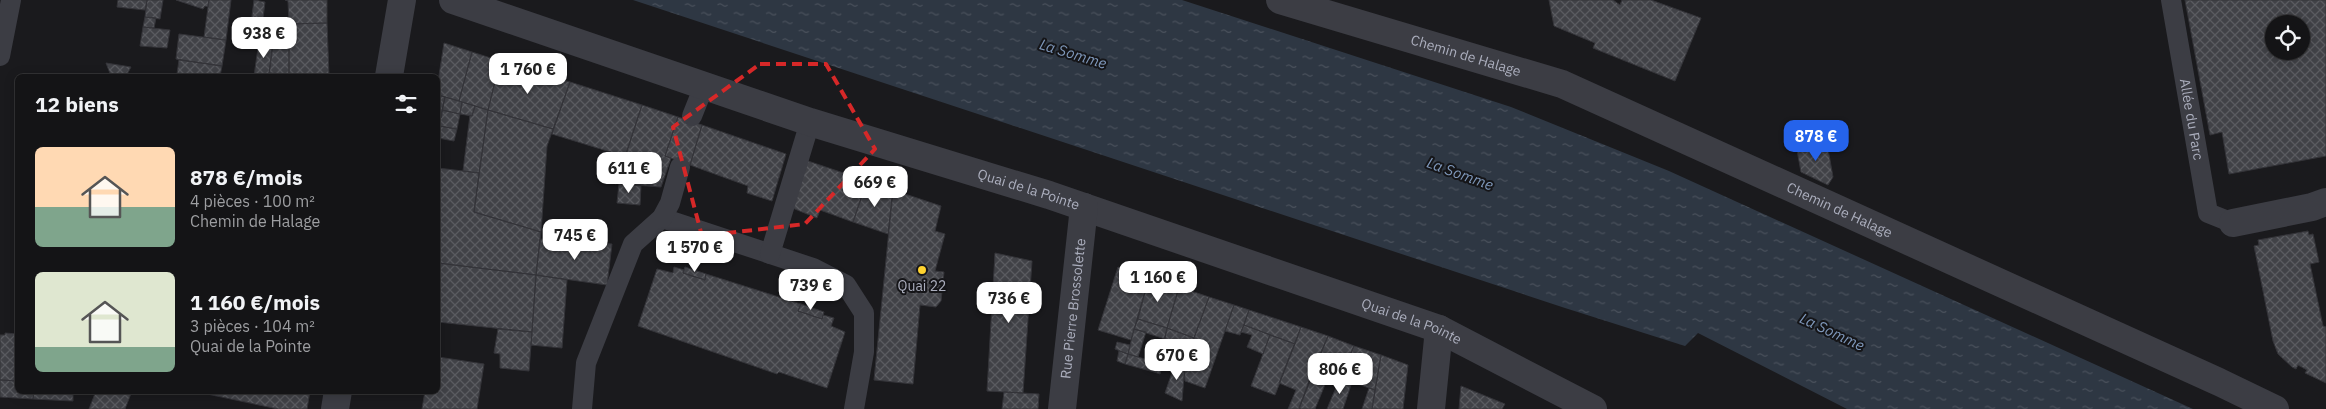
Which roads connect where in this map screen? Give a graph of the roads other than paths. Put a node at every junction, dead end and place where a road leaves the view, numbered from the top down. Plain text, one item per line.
1 (11, 0) edge
2 (402, 0) edge
3 (453, 0) edge
4 (1280, 0) edge
5 (2171, 0) edge
6 (0, 56) edge
7 (389, 74) edge
8 (704, 86) junction
9 (692, 116) dead end
10 (810, 122) junction
11 (680, 167) dead end
12 (2326, 202) edge
13 (1084, 207) junction
14 (662, 218) junction
15 (2233, 223) joint
16 (770, 254) junction
17 (1439, 329) junction
18 (338, 394) edge
19 (335, 409) edge
20 (582, 409) edge
21 (854, 409) edge
22 (1062, 409) edge
23 (1431, 409) edge
24 (1593, 409) edge
25 (2275, 409) edge

1 - 6 lane
2 - 7 street
3 - 8 street, Quai de la Pointe
4 - 25 street, Chemin de Halage
5 - 15 lane, Allée du Parc
8 - 9 lane
8 - 10 street, Quai de la Pointe
10 - 13 street, Quai de la Pointe
10 - 16 lane
11 - 14 lane
12 - 15 street
13 - 17 street, Quai de la Pointe
13 - 22 street, Rue Pierre Brossolette
14 - 16 lane
14 - 20 lane
16 - 21 lane
17 - 23 street
17 - 24 street, Quai de la Pointe
18 - 19 street

